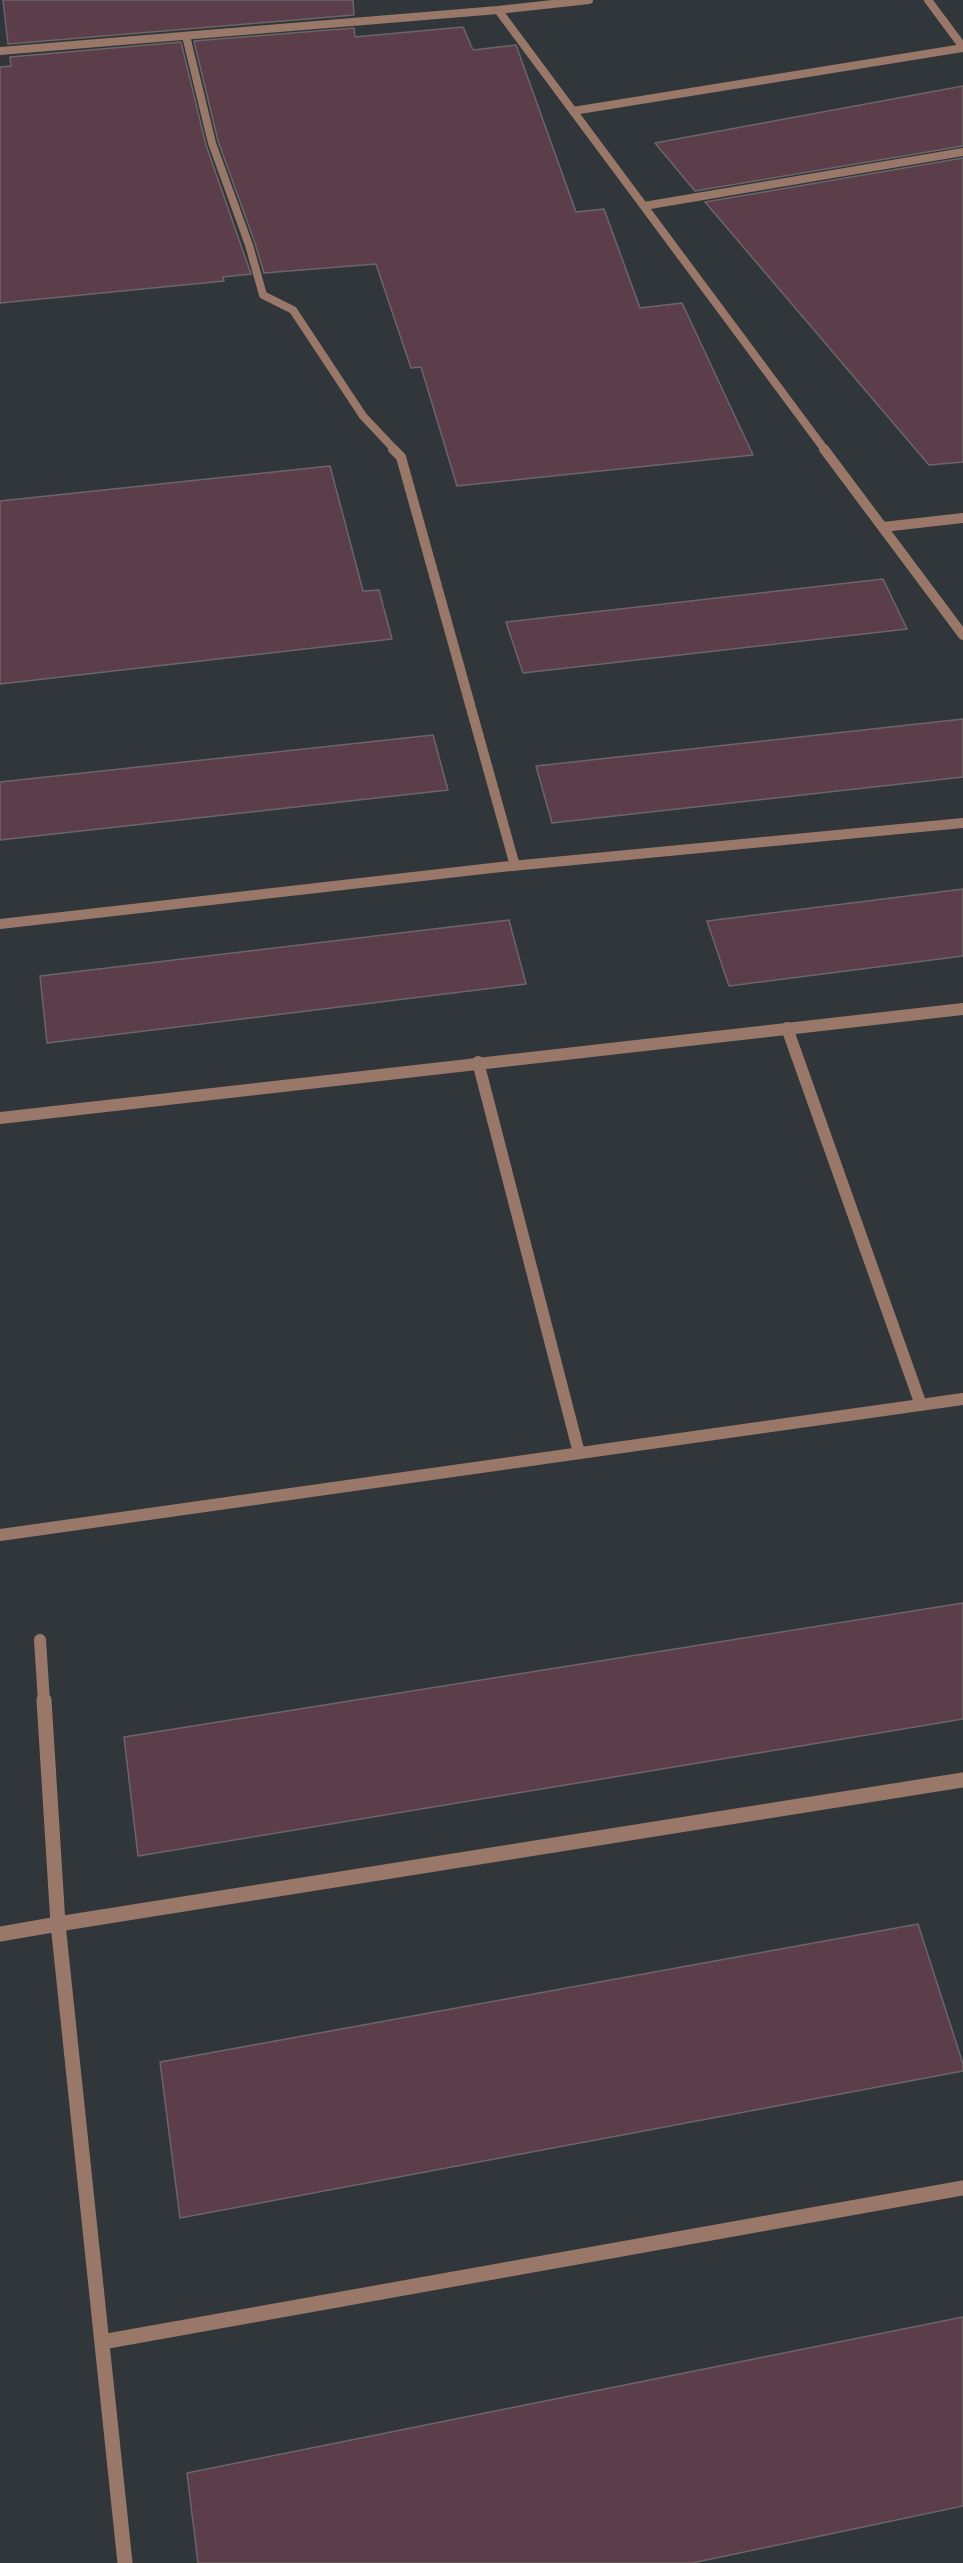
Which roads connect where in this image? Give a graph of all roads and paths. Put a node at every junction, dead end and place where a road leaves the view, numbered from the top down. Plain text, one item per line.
1 (589, 0) edge
2 (928, 0) edge
3 (498, 10) junction
4 (186, 36) junction
5 (963, 47) edge
6 (0, 51) edge
7 (573, 111) junction
8 (963, 152) edge
9 (644, 206) junction
10 (963, 518) edge
11 (883, 527) junction
12 (963, 635) edge
13 (963, 823) edge
14 (515, 866) junction
15 (0, 924) edge
16 (963, 1009) edge
17 (787, 1028) junction
18 (478, 1062) junction
19 (0, 1118) edge
20 (963, 1399) edge
21 (921, 1405) junction
22 (579, 1453) junction
23 (0, 1534) edge
24 (40, 1640) dead end
25 (963, 1780) edge
26 (58, 1924) junction
27 (0, 1934) edge
28 (963, 2188) edge
29 (102, 2342) junction
30 (125, 2563) edge

1 - 3 street
2 - 5 street
3 - 4 street
3 - 7 street
4 - 6 street
4 - 14 street
5 - 7 street
7 - 9 street
8 - 9 street
9 - 11 street
10 - 11 street
11 - 12 street
13 - 14 street
14 - 15 street
16 - 17 street
17 - 18 street
17 - 21 street
18 - 19 street
18 - 22 street
20 - 21 street
21 - 22 street
22 - 23 street
24 - 26 street
25 - 26 street
26 - 27 street
26 - 29 street
28 - 29 street
29 - 30 street

